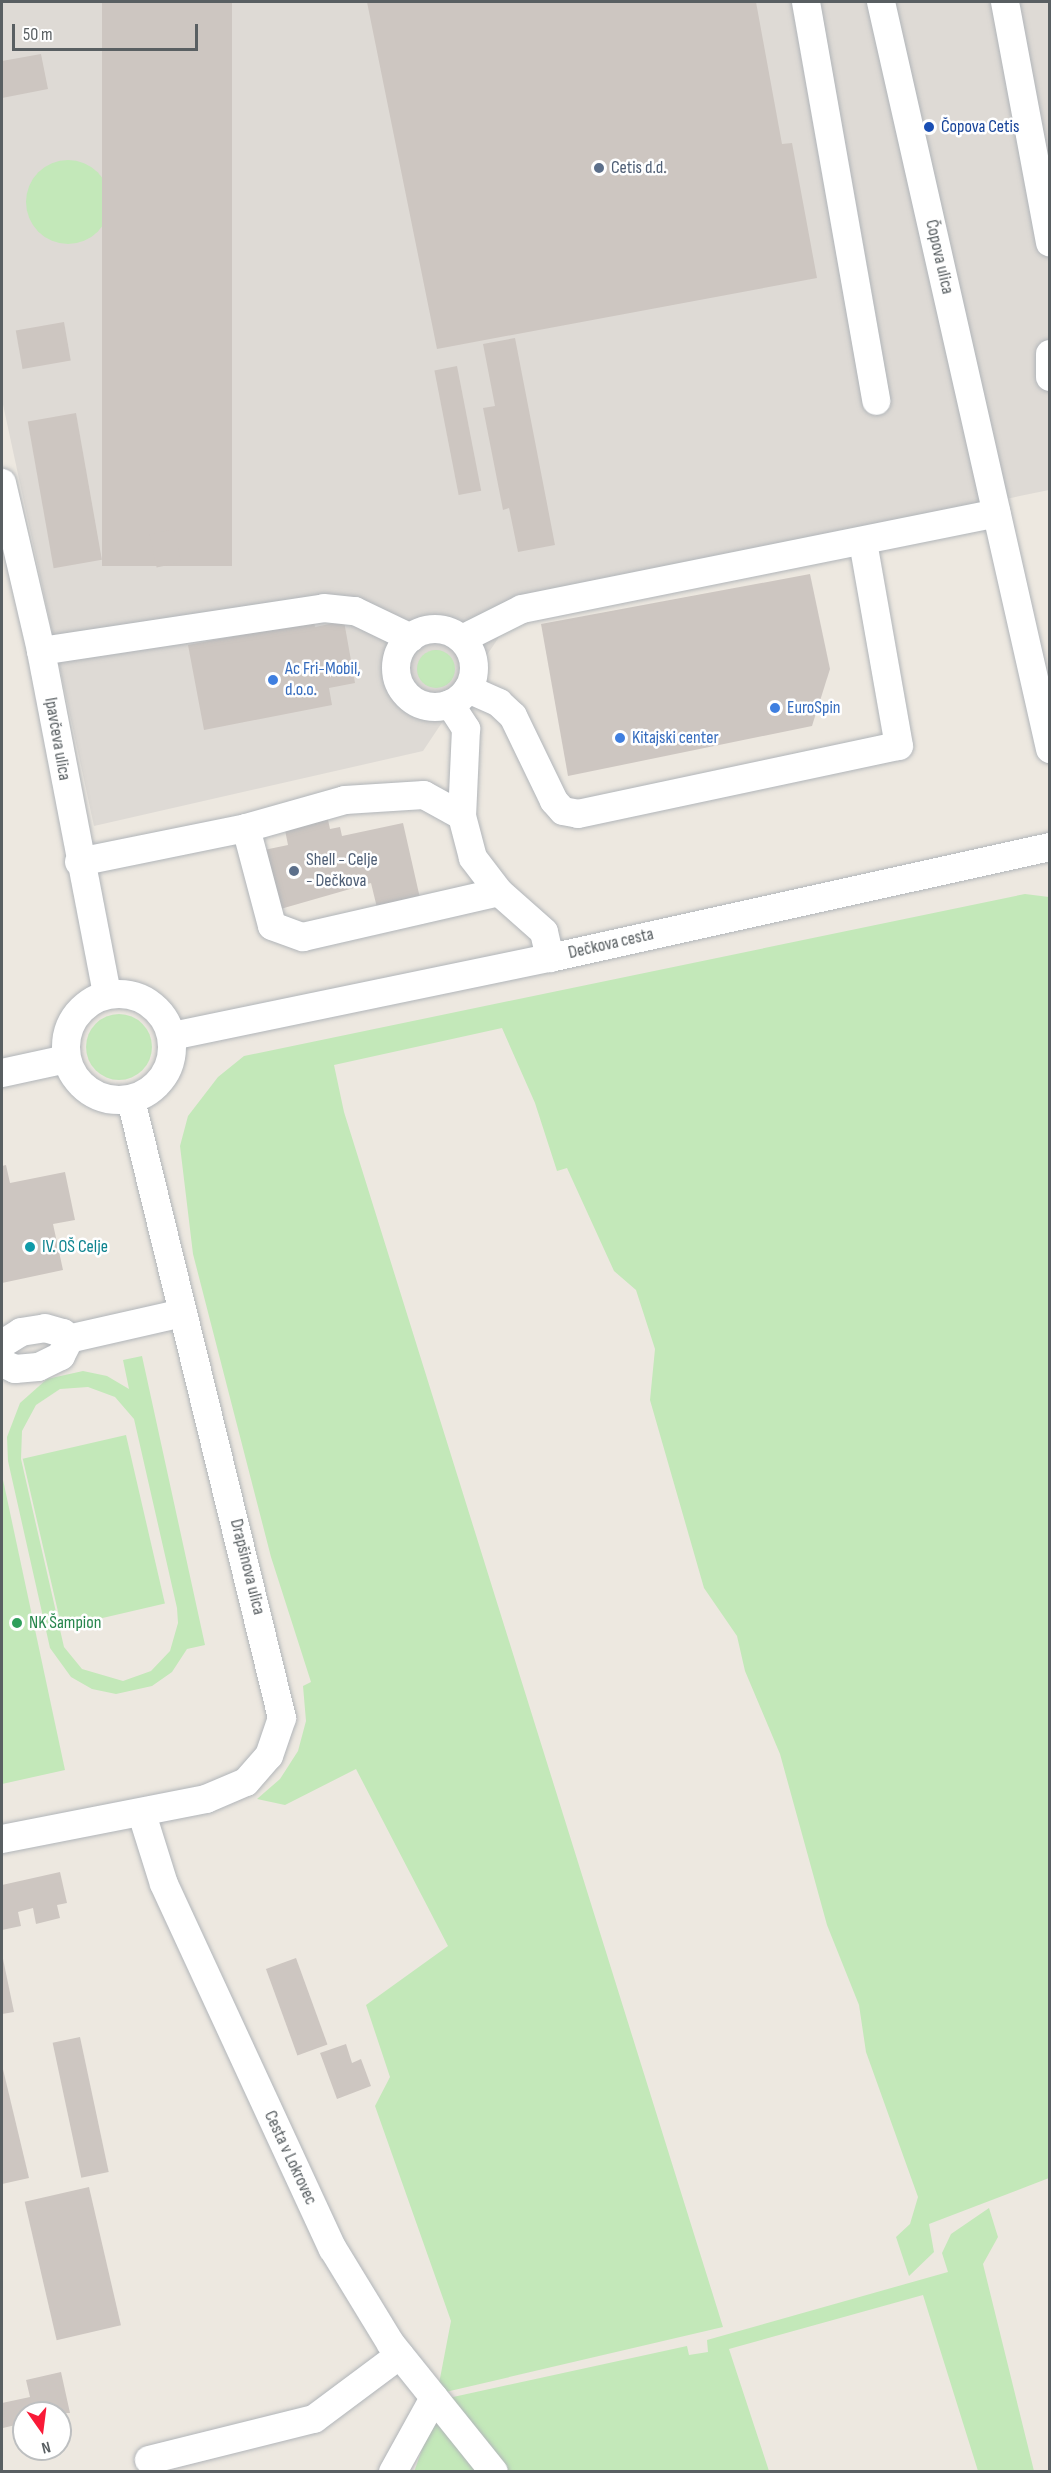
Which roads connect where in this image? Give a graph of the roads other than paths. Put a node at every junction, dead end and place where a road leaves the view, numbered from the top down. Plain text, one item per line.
1 (806, 2) edge
2 (881, 2) edge
3 (1005, 2) edge
4 (1050, 243) edge
5 (1050, 354) edge
6 (1050, 377) edge
7 (876, 401) dead end
8 (2, 483) edge
9 (996, 513) junction
10 (862, 541) junction
11 (411, 638) junction
12 (462, 639) junction
13 (41, 651) junction
14 (459, 697) junction
15 (1050, 749) edge
16 (462, 816) junction
17 (246, 828) junction
18 (1050, 847) edge
19 (79, 862) junction
20 (499, 892) junction
21 (550, 958) junction
22 (107, 995) junction
23 (172, 1036) junction
24 (67, 1059) junction
25 (2, 1074) edge
26 (131, 1100) junction
27 (182, 1313) junction
28 (68, 1340) junction
29 (2, 1344) edge
30 (2, 1363) edge
31 (142, 1814) junction
32 (2, 1839) edge
33 (400, 2355) junction
34 (434, 2398) junction
35 (149, 2460) dead end
36 (393, 2472) edge
37 (494, 2472) edge

1 - 7 street
2 - 9 street, Čopova ulica
3 - 4 street
5 - 6 street
8 - 13 street, Ipavčeva ulica
9 - 10 street
9 - 15 street, Čopova ulica
10 - 12 street
10 - 14 street
11 - 12 street
11 - 13 street
11 - 14 street
12 - 14 street
13 - 19 street, Ipavčeva ulica
14 - 16 street
16 - 17 street
16 - 20 street
17 - 19 street
17 - 20 street
18 - 21 street, Dečkova cesta
19 - 22 street, Ipavčeva ulica
20 - 21 street
21 - 23 street, Dečkova cesta
22 - 23 street
22 - 24 street
23 - 26 street
24 - 25 street
24 - 26 street
26 - 27 street, Drapšinova ulica
27 - 28 street
27 - 31 street, Drapšinova ulica
28 - 29 street
28 - 30 street
31 - 32 street, Drapšinova ulica
31 - 33 street, Cesta v Lokrovec
33 - 34 street, Cesta v Lokrovec
33 - 35 street
34 - 36 street
34 - 37 street, Cesta v Lokrovec

